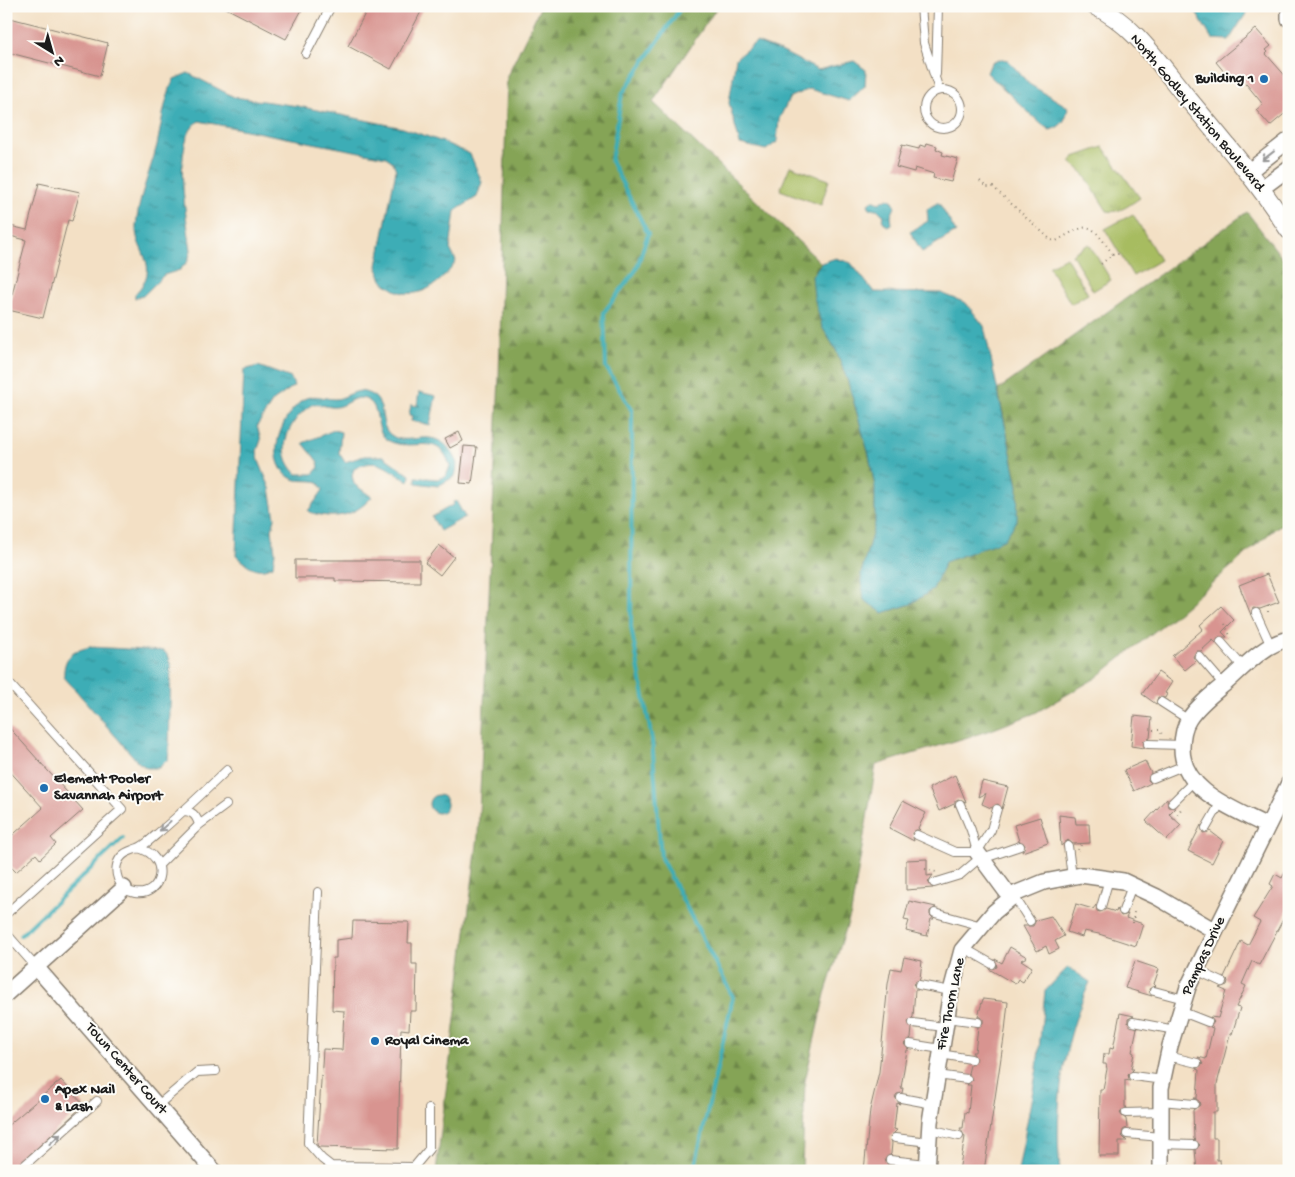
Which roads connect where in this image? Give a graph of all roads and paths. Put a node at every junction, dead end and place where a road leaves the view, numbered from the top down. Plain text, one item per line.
1 (331, 6) edge
2 (921, 6) edge
3 (938, 6) edge
4 (1097, 7) edge
5 (1289, 10) edge
6 (1289, 19) edge
7 (306, 54) dead end
8 (936, 81) junction
9 (939, 90) junction
10 (1289, 140) edge
11 (1289, 168) edge
12 (1248, 172) junction
13 (980, 181) dead end
14 (1262, 188) junction
15 (1289, 230) edge
16 (1113, 254) junction
17 (1119, 254) dead end
18 (1101, 264) dead end
19 (1256, 613) dead end
20 (1289, 640) edge
21 (1221, 642) dead end
22 (1271, 646) junction
23 (1199, 656) dead end
24 (1244, 667) junction
25 (6, 680) edge
26 (1224, 685) junction
27 (1162, 702) dead end
28 (1189, 720) junction
29 (1148, 744) dead end
30 (1182, 745) junction
31 (1185, 765) junction
32 (228, 770) dead end
33 (1153, 778) dead end
34 (1194, 781) junction
35 (1289, 783) edge
36 (1285, 799) edge
37 (1221, 802) junction
38 (1172, 803) dead end
39 (960, 804) dead end
40 (226, 805) dead end
41 (997, 809) dead end
42 (182, 811) junction
43 (199, 825) junction
44 (1267, 826) junction
45 (1206, 828) dead end
46 (917, 835) dead end
47 (1020, 846) dead end
48 (1068, 846) dead end
49 (138, 848) junction
50 (980, 856) junction
51 (160, 864) junction
52 (1072, 877) junction
53 (1109, 879) junction
54 (934, 883) dead end
55 (1132, 886) junction
56 (124, 888) junction
57 (318, 892) dead end
58 (1012, 897) junction
59 (1101, 907) dead end
60 (1123, 911) dead end
61 (935, 913) dead end
62 (6, 914) edge
63 (1030, 922) dead end
64 (982, 926) junction
65 (1215, 932) junction
66 (6, 933) edge
67 (964, 948) junction
68 (992, 964) dead end
69 (36, 967) junction
70 (1196, 970) junction
71 (1222, 982) dead end
72 (919, 985) dead end
73 (951, 991) junction
74 (1154, 991) dead end
75 (6, 994) edge
76 (1182, 1005) junction
77 (945, 1022) junction
78 (978, 1022) dead end
79 (1133, 1022) dead end
80 (1208, 1022) dead end
81 (913, 1023) dead end
82 (1175, 1030) junction
83 (910, 1044) dead end
84 (941, 1052) junction
85 (1168, 1056) junction
86 (971, 1059) dead end
87 (1197, 1063) dead end
88 (216, 1071) dead end
89 (937, 1075) junction
90 (1133, 1076) dead end
91 (968, 1079) dead end
92 (1163, 1080) junction
93 (901, 1098) dead end
94 (97, 1101) dead end
95 (933, 1104) junction
96 (1194, 1104) dead end
97 (158, 1105) junction
98 (1161, 1107) junction
99 (429, 1109) dead end
100 (1126, 1113) dead end
101 (1128, 1134) dead end
102 (930, 1136) junction
103 (959, 1136) dead end
104 (895, 1138) dead end
105 (1161, 1141) junction
106 (1194, 1145) dead end
107 (890, 1160) dead end
108 (930, 1169) edge
109 (18, 1171) edge
110 (214, 1171) edge
111 (1162, 1171) edge

1 - 7 lane
2 - 8 lane
3 - 8 lane
4 - 12 street, North Godley Station Boulevard
5 - 6 street
8 - 9 lane
9 - 9 lane
10 -> 12 street
11 - 14 street
12 - 14 street, North Godley Station Boulevard
13 - 16 path
14 - 15 street, North Godley Station Boulevard
16 - 17 path
16 - 18 path
19 - 22 lane
20 - 22 street
21 - 24 lane
22 - 24 street
23 - 26 lane
24 - 26 street
25 - 62 lane
26 - 28 street
27 - 28 lane
28 - 30 street
29 - 30 lane
30 - 31 street
31 - 33 lane
31 - 34 street
32 - 42 lane
34 - 37 street
34 - 38 lane
35 - 36 street, Pampas Drive
36 - 44 street, Pampas Drive
37 - 44 street
37 - 45 lane
39 - 50 lane
40 - 43 lane
41 - 50 lane
42 - 43 lane
42 -> 49 lane
43 - 51 lane
44 - 65 street, Pampas Drive
46 - 50 lane
47 - 50 lane
48 - 52 lane
49 - 51 lane
49 - 56 lane
50 - 54 lane
50 - 58 street
51 - 56 lane
52 - 53 street, Fire Thorn Lane
52 - 58 street, Fire Thorn Lane
53 - 55 street, Fire Thorn Lane
53 - 59 lane
55 - 60 lane
55 - 65 street, Fire Thorn Lane
56 - 69 street
57 - 99 lane
58 - 63 lane
58 - 64 street, Fire Thorn Lane
61 - 64 lane
64 - 67 street, Fire Thorn Lane
65 - 70 street, Pampas Drive
66 - 69 lane
67 - 68 lane
67 - 73 street, Fire Thorn Lane
69 - 75 street
69 - 97 street, Town Center Court
70 - 71 lane
70 - 76 street, Pampas Drive
72 - 73 lane
73 - 77 street, Fire Thorn Lane
74 - 76 lane
76 - 80 lane
76 - 82 street, Pampas Drive
77 - 78 lane
77 - 81 lane
77 - 84 street, Fire Thorn Lane
79 - 82 lane
82 - 85 street, Pampas Drive
83 - 84 lane
84 - 86 lane
84 - 89 street, Fire Thorn Lane
85 - 87 lane
85 - 92 street, Pampas Drive
88 - 97 lane
89 - 91 lane
89 - 95 street, Fire Thorn Lane
90 - 92 lane
92 - 98 street, Pampas Drive
93 - 95 lane
109 -> 94 lane
95 - 102 street, Fire Thorn Lane
96 - 98 lane
97 - 110 street, Town Center Court
98 - 100 lane
98 - 105 street, Pampas Drive
101 - 105 lane
102 - 103 lane
102 - 104 lane
102 - 108 street, Fire Thorn Lane
105 - 106 lane
105 - 111 street, Pampas Drive
107 - 108 lane

